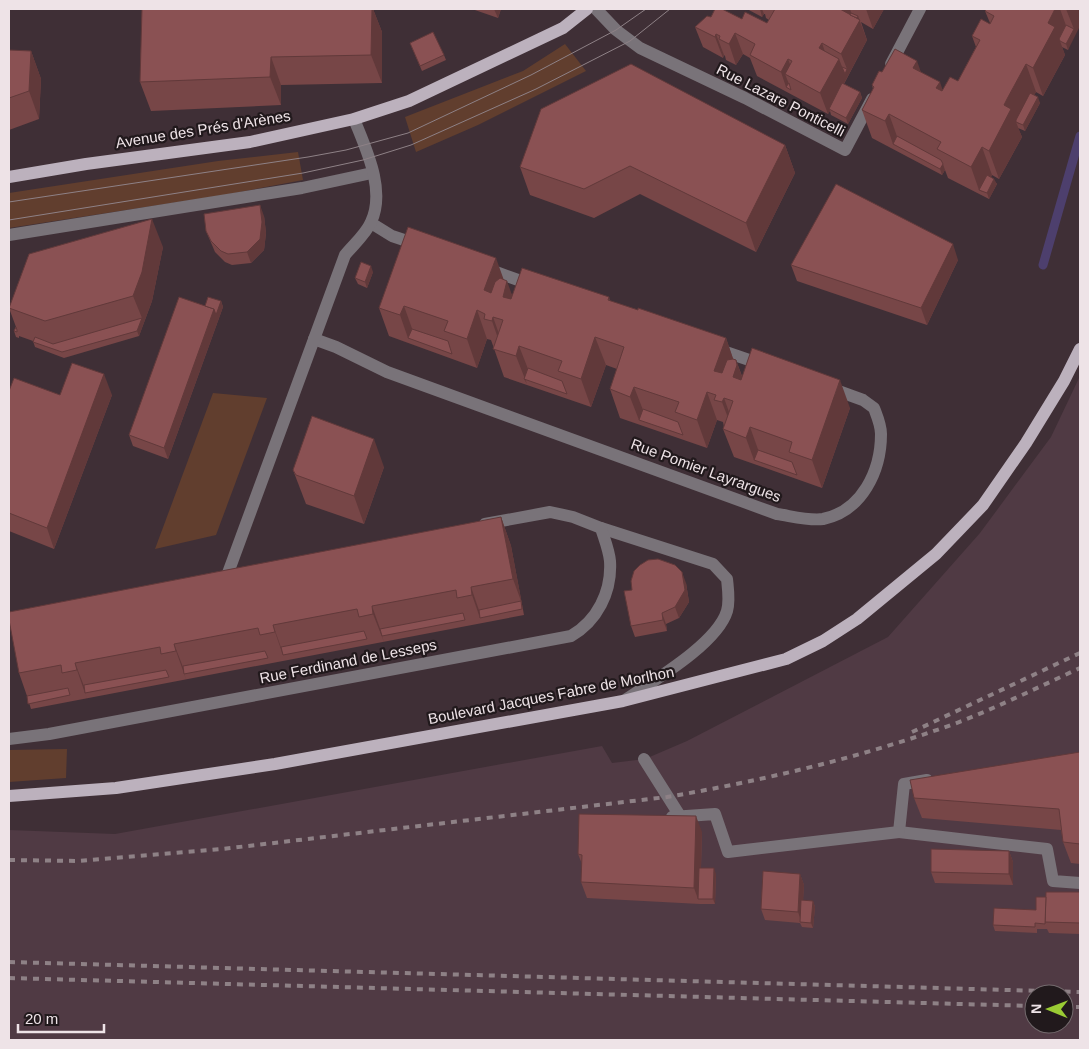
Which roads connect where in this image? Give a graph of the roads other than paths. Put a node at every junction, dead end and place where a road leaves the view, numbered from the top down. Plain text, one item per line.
1 (588, 9) edge
2 (596, 9) edge
3 (920, 9) edge
4 (354, 119) junction
5 (372, 173) junction
6 (9, 177) edge
7 (371, 223) junction
8 (9, 235) edge
9 (430, 249) edge
10 (477, 266) edge
11 (543, 288) edge
12 (314, 339) junction
13 (703, 344) edge
14 (1080, 349) edge
15 (778, 370) edge
16 (816, 383) edge
17 (472, 527) edge
18 (601, 528) junction
19 (246, 570) edge
20 (228, 573) junction
21 (212, 576) edge
22 (623, 701) junction
23 (9, 739) edge
24 (644, 759) dead end
25 (942, 778) edge
26 (9, 796) edge
27 (680, 816) junction
28 (661, 818) edge
29 (899, 832) junction
30 (1080, 883) edge

1 - 4 main road, Avenue des Prés d'Arènes
2 - 3 street, Rue Lazare Ponticelli
4 - 5 street
4 - 6 main road, Avenue des Prés d'Arènes
5 - 7 street
5 - 8 street
7 - 9 street
7 - 12 street
10 - 11 street
12 - 16 street, Rue Pomier Layrargues
12 - 20 street
13 - 15 street
14 - 22 main road, Boulevard Jacques Fabre de Morlhon
17 - 18 street
18 - 22 street
18 - 23 street, Rue Ferdinand de Lesseps
19 - 20 street
20 - 21 street
22 - 26 main road, Boulevard Jacques Fabre de Morlhon
24 - 27 street
25 - 29 street
27 - 28 street
27 - 29 street
29 - 30 street

